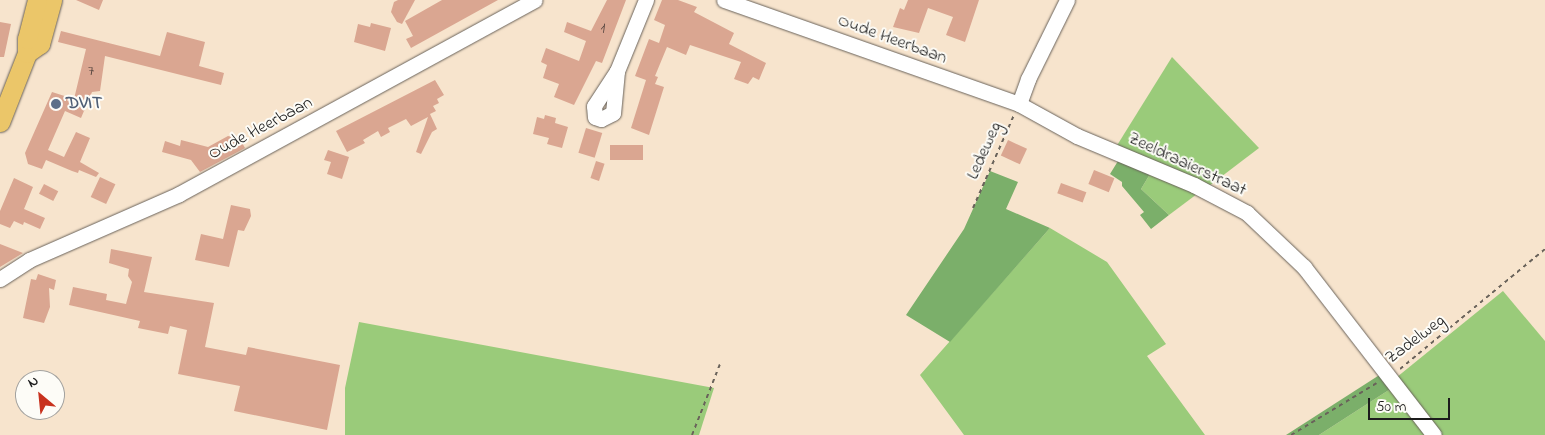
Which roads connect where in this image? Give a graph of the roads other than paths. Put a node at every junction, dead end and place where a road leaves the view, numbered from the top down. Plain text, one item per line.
1 (37, 0) edge
2 (52, 0) edge
3 (535, 0) edge
4 (646, 0) edge
5 (724, 0) edge
6 (1067, 0) edge
7 (27, 53) junction
8 (617, 71) dead end
9 (1019, 104) junction
10 (0, 122) edge
11 (0, 279) edge
12 (1434, 435) edge

1 - 7 main road
2 - 7 main road
3 - 11 street, Oude Heerbaan
4 - 8 street
5 - 9 street, Oude Heerbaan
6 - 9 street
7 - 10 main road
9 - 12 street, Zeeldraaierstraat

